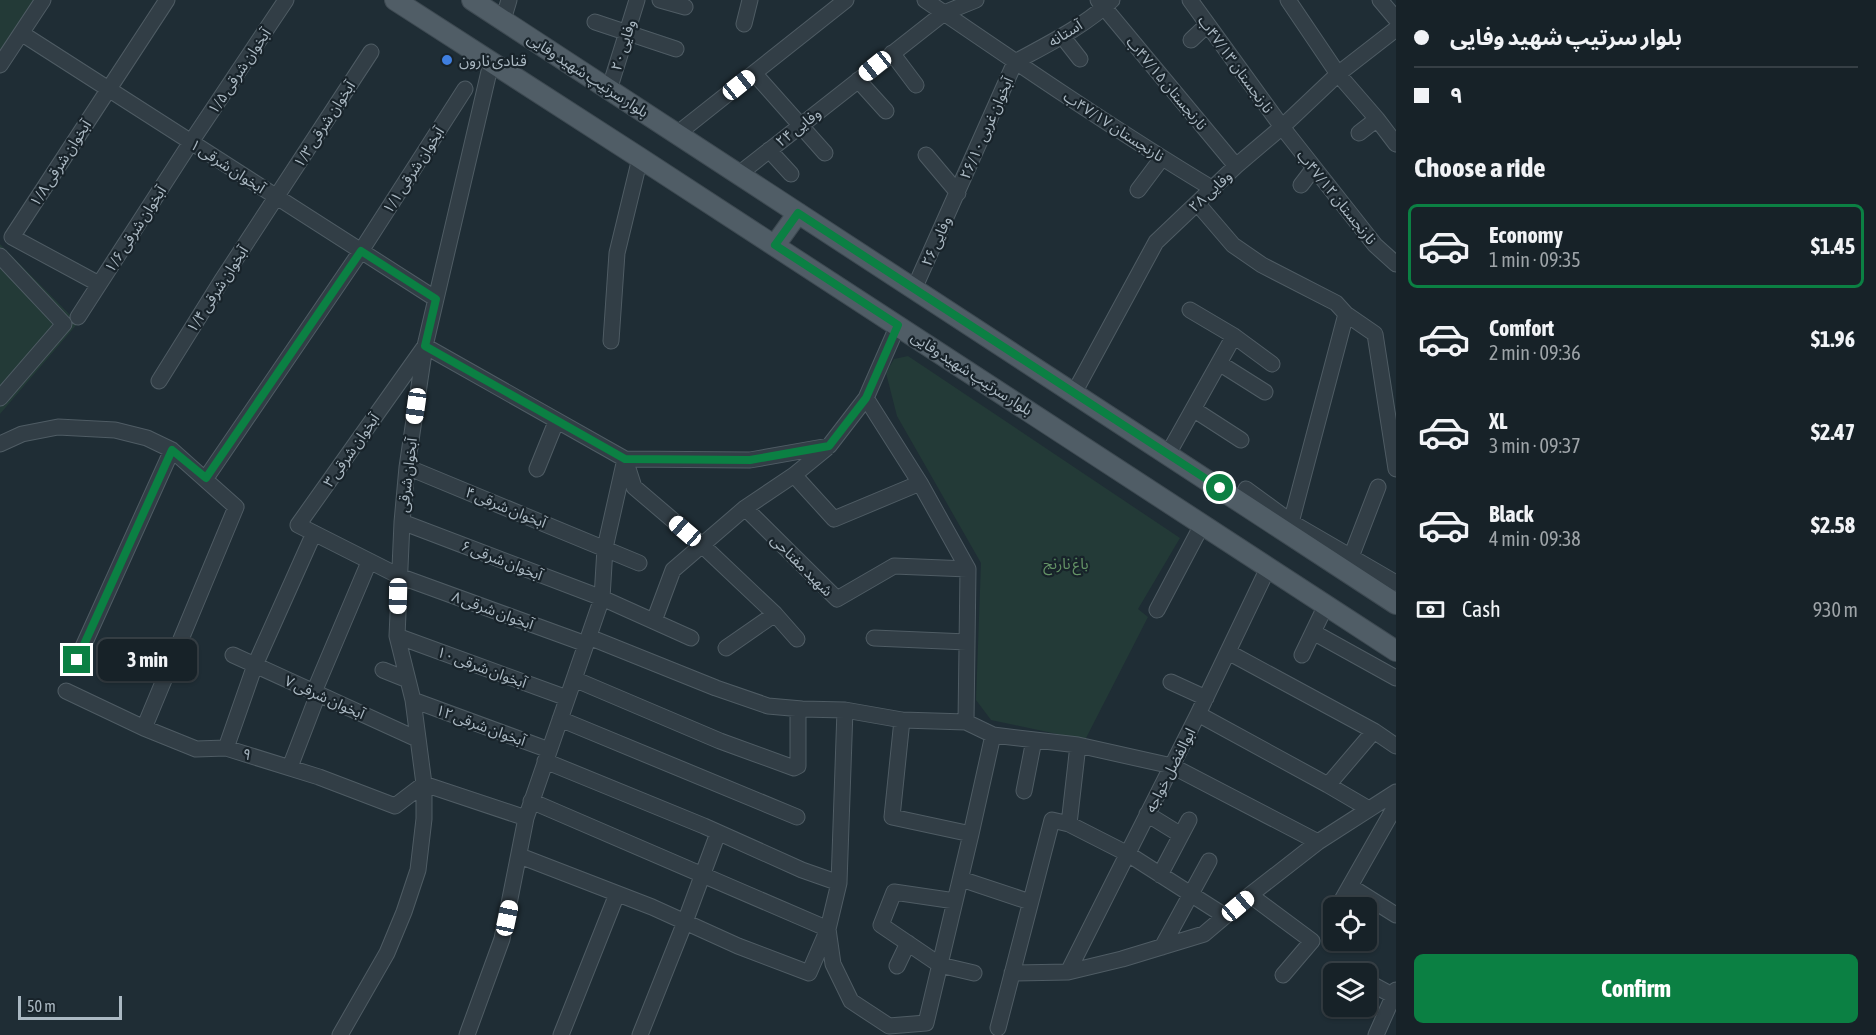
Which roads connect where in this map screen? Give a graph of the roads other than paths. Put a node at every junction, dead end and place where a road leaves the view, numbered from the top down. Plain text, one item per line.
1 (43, 0) edge
2 (167, 0) edge
3 (286, 0) edge
4 (395, 0) edge
5 (472, 0) edge
6 (509, 0) edge
7 (637, 0) edge
8 (660, 0) edge
9 (750, 0) edge
10 (925, 0) edge
11 (976, 0) edge
12 (1190, 0) edge
13 (1288, 0) edge
14 (1380, 0) edge
15 (1105, 2) edge
16 (836, 3) edge
17 (685, 7) dead end
18 (944, 13) junction
19 (1396, 19) edge
20 (503, 20) junction
21 (595, 22) dead end
22 (744, 24) dead end
23 (1208, 25) junction
24 (1396, 29) edge
25 (627, 32) junction
26 (1062, 36) junction
27 (11, 38) edge
28 (1191, 40) dead end
29 (676, 49) dead end
30 (371, 52) dead end
31 (892, 53) junction
32 (1080, 59) dead end
33 (1015, 62) junction
34 (491, 63) junction
35 (0, 64) edge
36 (754, 73) junction
37 (1338, 74) junction
38 (858, 80) junction
39 (916, 85) dead end
40 (108, 89) junction
41 (465, 89) dead end
42 (609, 90) junction
43 (886, 111) dead end
44 (1377, 119) junction
45 (801, 125) junction
46 (1282, 127) junction
47 (1359, 133) dead end
48 (677, 134) junction
49 (191, 142) junction
50 (1396, 144) edge
51 (769, 150) junction
52 (825, 153) dead end
53 (926, 155) dead end
54 (640, 158) junction
55 (1162, 158) junction
56 (1236, 166) junction
57 (1314, 168) junction
58 (739, 174) junction
59 (791, 174) dead end
60 (1301, 185) dead end
61 (1213, 189) junction
62 (1138, 190) dead end
63 (958, 193) junction
64 (276, 197) junction
65 (1197, 203) junction
66 (798, 213) junction
67 (775, 245) junction
68 (361, 251) junction
69 (0, 256) edge
70 (1396, 264) edge
71 (99, 284) junction
72 (914, 289) junction
73 (436, 299) junction
74 (1190, 310) dead end
75 (1346, 314) junction
76 (78, 316) dead end
77 (898, 325) junction
78 (1234, 336) junction
79 (611, 341) dead end
80 (425, 346) junction
81 (1219, 363) junction
82 (1272, 364) dead end
83 (159, 381) dead end
84 (1264, 392) dead end
85 (1074, 393) junction
86 (0, 398) edge
87 (866, 398) junction
88 (1193, 409) junction
89 (556, 422) junction
90 (1241, 440) dead end
91 (0, 444) edge
92 (829, 446) junction
93 (172, 450) junction
94 (1168, 454) junction
95 (625, 459) junction
96 (407, 467) junction
97 (537, 469) dead end
98 (1396, 469) edge
99 (794, 475) junction
100 (206, 478) junction
101 (920, 483) junction
102 (1378, 488) dead end
103 (1246, 489) dead end
104 (745, 508) junction
105 (402, 522) junction
106 (1203, 523) junction
107 (298, 525) joint
108 (1290, 528) junction
109 (314, 533) junction
110 (702, 545) junction
111 (605, 548) junction
112 (1351, 557) junction
113 (369, 562) junction
114 (639, 563) dead end
115 (1268, 568) junction
116 (968, 569) junction
117 (399, 576) junction
118 (1396, 582) edge
119 (602, 598) junction
120 (1396, 604) edge
121 (1326, 605) junction
122 (1157, 610) dead end
123 (775, 614) junction
124 (654, 621) junction
125 (1313, 632) junction
126 (398, 636) junction
127 (691, 638) dead end
128 (874, 638) dead end
129 (796, 639) dead end
130 (587, 641) junction
131 (967, 642) junction
132 (726, 648) dead end
133 (1396, 651) edge
134 (1228, 652) junction
135 (233, 655) dead end
136 (1302, 655) dead end
137 (77, 660) dead end
138 (255, 665) junction
139 (383, 670) dead end
140 (1396, 678) edge
141 (574, 679) junction
142 (408, 680) junction
143 (1171, 681) dead end
144 (66, 692) dead end
145 (316, 693) junction
146 (567, 698) junction
147 (1206, 698) junction
148 (412, 700) junction
149 (798, 709) junction
150 (845, 710) junction
151 (1198, 714) junction
152 (560, 719) junction
153 (902, 720) junction
154 (966, 722) junction
155 (144, 728) junction
156 (1374, 731) junction
157 (993, 735) junction
158 (417, 739) junction
159 (1034, 740) junction
160 (1078, 745) junction
161 (1396, 746) edge
162 (226, 748) junction
163 (547, 755) junction
164 (1172, 766) junction
165 (290, 767) junction
166 (423, 784) junction
167 (1328, 785) junction
168 (1024, 791) dead end
169 (1396, 792) edge
170 (531, 801) junction
171 (1396, 806) edge
172 (1369, 809) junction
173 (1147, 814) junction
174 (796, 817) dead end
175 (526, 818) junction
176 (1189, 820) dead end
177 (1069, 824) junction
178 (718, 832) junction
179 (971, 834) junction
180 (1181, 835) junction
181 (1318, 843) junction
182 (1128, 854) junction
183 (520, 856) junction
184 (1209, 861) dead end
185 (703, 875) junction
186 (1160, 875) junction
187 (961, 879) junction
188 (838, 883) junction
189 (1350, 886) junction
190 (1191, 893) junction
191 (617, 894) junction
192 (1250, 895) junction
193 (1344, 897) edge
194 (955, 901) junction
195 (1030, 902) junction
196 (1396, 915) edge
197 (1225, 916) junction
198 (685, 922) junction
199 (828, 929) junction
200 (908, 943) junction
201 (1162, 947) junction
202 (940, 965) junction
203 (897, 966) dead end
204 (1068, 972) junction
205 (974, 973) dead end
206 (1012, 973) junction
207 (1283, 975) dead end
208 (1377, 985) edge
209 (1394, 992) edge
210 (998, 1028) dead end
211 (340, 1035) edge
212 (466, 1035) edge
213 (561, 1035) edge
214 (640, 1035) edge
215 (1376, 1035) edge

1 - 27 street
2 - 40 street, آبخوان شرقی ۱/۸
3 - 49 street, آبخوان شرقی ۱/۵
4 - 34 main road, بلوار سرتیپ شهید وفایی
5 - 20 main road, بلوار سرتیپ شهید وفایی
6 - 20 street
7 - 25 street, وفایی ۲۰
8 - 17 street
9 - 22 street
10 - 18 street, نارنجستان ۴۷/۱۷ب
11 - 18 street, وفایی ۲۴
12 - 23 street, نارنجستان ۴۷/۱۳ب
13 - 37 street
14 - 19 street
15 - 26 street, آستانه
15 - 56 street, نارنجستان ۴۷/۱۵ب
16 - 36 street
18 - 31 street, وفایی ۲۴
18 - 33 street, نارنجستان ۴۷/۱۷ب
20 - 42 main road, بلوار سرتیپ شهید وفایی
21 - 25 street
23 - 28 street
23 - 46 street, نارنجستان ۴۷/۱۳ب
24 - 37 street, وفایی ۲۸
25 - 29 street
25 - 42 street, وفایی ۲۰
26 - 32 street
26 - 33 street, آستانه
27 - 35 street
27 - 40 street, آبخوان شرقی ۱
30 - 64 street, آبخوان شرقی ۱/۳
31 - 38 street, وفایی ۲۴
31 - 39 street
33 - 55 street, نارنجستان ۴۷/۱۷ب
33 - 63 street, آبخوان غربی ۲۶/۱۰
34 - 54 main road, بلوار سرتیپ شهید وفایی
34 - 73 street, آبخوان شرقی
36 - 45 street
36 - 48 street
37 - 44 street
37 - 46 street, وفایی ۲۸
38 - 43 street
38 - 45 street, وفایی ۲۴
40 - 49 street, آبخوان شرقی ۱
40 - 71 street, آبخوان شرقی ۱/۸
41 - 68 street, آبخوان شرقی ۱/۱
42 - 48 main road, بلوار سرتیپ شهید وفایی
44 - 47 street
44 - 50 street
45 - 51 street, وفایی ۲۴
45 - 52 street
46 - 56 street, وفایی ۲۸
46 - 57 street, نارنجستان ۴۷/۱۲ب
48 - 58 main road, بلوار سرتیپ شهید وفایی
49 - 64 street, آبخوان شرقی ۱
49 - 71 street, آبخوان شرقی ۱/۶
51 - 58 street, وفایی ۲۴
51 - 59 street
53 - 63 street
54 - 67 main road, بلوار سرتیپ شهید وفایی
54 - 79 street
55 - 61 street, نارنجستان ۴۷/۱۷ب
55 - 62 street
56 - 61 street, وفایی ۲۸
57 - 60 street
57 - 70 street, نارنجستان ۴۷/۱۲ب
58 - 66 main road, بلوار سرتیپ شهید وفایی
61 - 65 street, وفایی ۲۸
63 - 72 street, وفایی ۲۶
64 - 68 street, آبخوان شرقی ۱
64 - 83 street, آبخوان شرقی ۱/۴
65 - 75 street
65 - 85 street, وفایی ۲۸
66 - 67 main road
66 - 72 main road, بلوار سرتیپ شهید وفایی
67 - 77 main road, بلوار سرتیپ شهید وفایی
68 - 73 street, آبخوان شرقی ۱
68 - 100 street, آبخوان شرقی ۱/۱
69 - 86 street
71 - 76 street, آبخوان شرقی ۱/۶
72 - 85 main road, بلوار سرتیپ شهید وفایی
73 - 80 street, آبخوان شرقی
74 - 78 street
75 - 98 street
75 - 108 street
77 - 87 street
77 - 106 main road, بلوار سرتیپ شهید وفایی
78 - 81 street
78 - 82 street
80 - 89 street
80 - 96 street, آبخوان شرقی
80 - 107 street, آبخوان شرقی ۳
81 - 84 street
81 - 88 street
85 - 94 main road, بلوار سرتیپ شهید وفایی
87 - 92 street
87 - 101 street
88 - 90 street
88 - 94 street
89 - 95 street
89 - 97 street
91 - 93 street
92 - 95 street
92 - 99 street
93 - 100 street
93 - 137 street
94 - 108 main road, بلوار سرتیپ شهید وفایی
95 - 110 street
95 - 111 street
96 - 105 street, آبخوان شرقی
96 - 111 street, آبخوان شرقی ۴
99 - 101 street
99 - 104 street
100 - 155 street
101 - 116 street
102 - 112 street
103 - 108 street
104 - 110 street
104 - 116 street, شهید مفتاحی
105 - 117 street, آبخوان شرقی
105 - 119 street, آبخوان شرقی ۶
106 - 115 main road, بلوار سرتیپ شهید وفایی
106 - 122 street
107 - 109 street, آبخوان شرقی ۸
108 - 112 street
108 - 120 main road, بلوار سرتیپ شهید وفایی
109 - 113 street, آبخوان شرقی ۸
109 - 138 street
110 - 123 street
110 - 124 street
111 - 114 street, آبخوان شرقی ۴
111 - 119 street
112 - 118 street
113 - 117 street, آبخوان شرقی ۸
113 - 145 street
115 - 121 main road, بلوار سرتیپ شهید وفایی
115 - 134 street, ابوالفضل خواجه
116 - 131 street
117 - 126 street, آبخوان شرقی
117 - 130 street, آبخوان شرقی ۸
119 - 124 street, آبخوان شرقی ۶
119 - 130 street
121 - 125 street
121 - 133 main road, بلوار سرتیپ شهید وفایی
123 - 129 street
123 - 132 street
124 - 127 street, آبخوان شرقی ۶
125 - 136 street
125 - 140 street
126 - 142 street, آبخوان شرقی
126 - 146 street, آبخوان شرقی ۱۰
128 - 131 street
130 - 141 street
130 - 149 street, آبخوان شرقی ۸
131 - 154 street
134 - 147 street, ابوالفضل خواجه
134 - 156 street
135 - 138 street, آبخوان شرقی ۷
138 - 145 street, آبخوان شرقی ۷
138 - 162 street
139 - 142 street
141 - 146 street
141 - 149 street
142 - 148 street, آبخوان شرقی
143 - 147 street
144 - 155 street, ۹
145 - 158 street, آبخوان شرقی ۷
145 - 165 street
146 - 152 street
147 - 151 street, ابوالفضل خواجه
148 - 158 street, آبخوان شرقی
148 - 163 street, آبخوان شرقی ۱۲
149 - 150 street, آبخوان شرقی ۸
150 - 153 street, آبخوان شرقی ۸
150 - 188 street
151 - 164 street, ابوالفضل خواجه
151 - 167 street
152 - 163 street
152 - 174 street
153 - 154 street, آبخوان شرقی ۸
153 - 179 street
154 - 157 street
155 - 162 street, ۹
156 - 161 street
156 - 167 street
157 - 159 street
157 - 179 street
158 - 166 street, آبخوان شرقی
159 - 160 street
159 - 168 street
160 - 164 street
160 - 177 street
162 - 165 street, ۹
163 - 170 street
163 - 178 street, آبخوان شرقی ۱۲
164 - 173 street, ابوالفضل خواجه
164 - 181 street
165 - 166 street, ۹
166 - 175 street
166 - 211 street, آبخوان شرقی
167 - 172 street
169 - 172 street
170 - 175 street
170 - 185 street
171 - 189 street
172 - 181 street
173 - 180 street
173 - 182 street, ابوالفضل خواجه
175 - 183 street
176 - 180 street
177 - 182 street
177 - 195 street
178 - 185 street
178 - 188 street, آبخوان شرقی ۱۲
179 - 187 street
180 - 186 street
181 - 192 street
182 - 186 street
182 - 204 street, ابوالفضل خواجه
183 - 191 street
183 - 212 street
184 - 190 street
185 - 198 street
185 - 199 street
186 - 190 street
187 - 194 street
187 - 195 street
188 - 199 street
189 - 193 street
189 - 196 street
190 - 197 street
190 - 201 street
191 - 198 street
191 - 213 street
192 - 197 street
192 - 207 street
194 - 200 street
194 - 202 street
195 - 206 street
197 - 201 street
198 - 199 street
198 - 214 street
199 - 202 street
200 - 202 street
200 - 203 street
201 - 204 street
202 - 205 street
204 - 206 street
206 - 210 street
208 - 209 street
209 - 215 street

